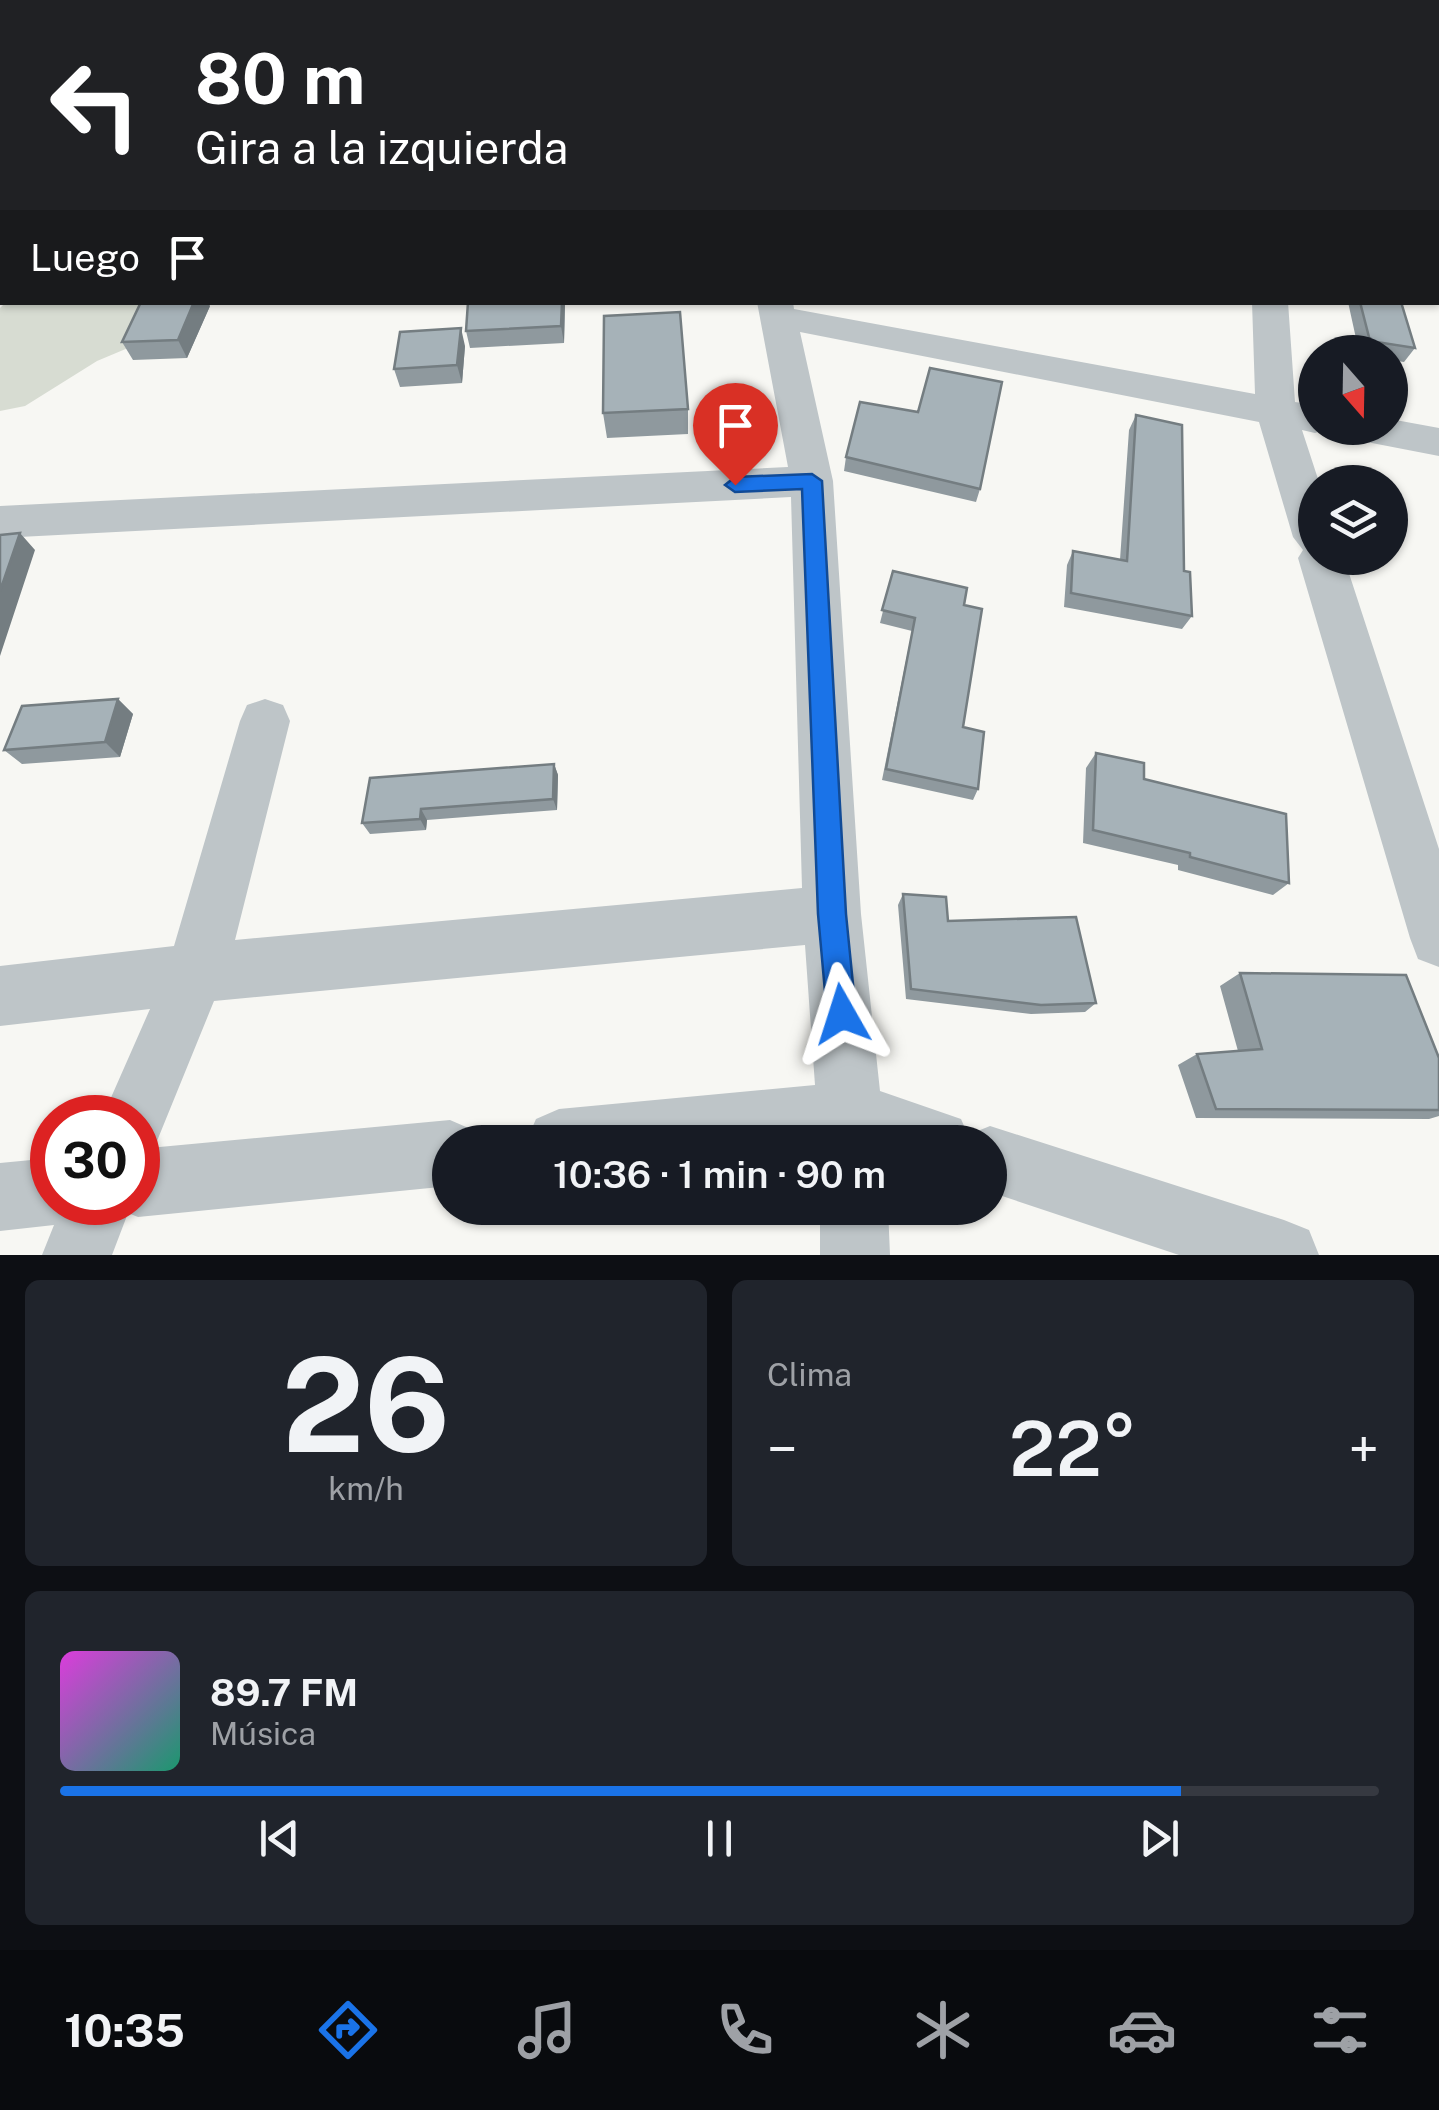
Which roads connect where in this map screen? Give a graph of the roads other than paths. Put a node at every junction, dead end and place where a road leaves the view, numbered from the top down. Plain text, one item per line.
1 (1271, 305) edge
2 (777, 310) edge
3 (1296, 416) edge
4 (1408, 437) edge
5 (1439, 442) edge
6 (1304, 465) edge
7 (812, 481) junction
8 (0, 522) edge
9 (1326, 575) edge
10 (265, 721) dead end
11 (832, 914) junction
12 (1439, 938) edge
13 (196, 974) junction
14 (0, 996) edge
15 (144, 1095) edge
16 (852, 1125) edge
17 (432, 1155) edge
18 (1007, 1165) edge
19 (160, 1182) edge
20 (30, 1194) edge
21 (0, 1197) edge
22 (89, 1225) edge
23 (855, 1225) edge
24 (77, 1255) edge
25 (856, 1255) edge
26 (1284, 1255) edge

1 - 3 street
2 - 3 street
2 - 7 street
3 - 6 street
4 - 5 street
7 - 8 street
7 - 11 street
9 - 12 street
10 - 13 street
11 - 13 street
11 - 16 street
13 - 14 street
13 - 15 street
17 - 19 street
18 - 26 street
20 - 21 street
22 - 24 street
23 - 25 street

